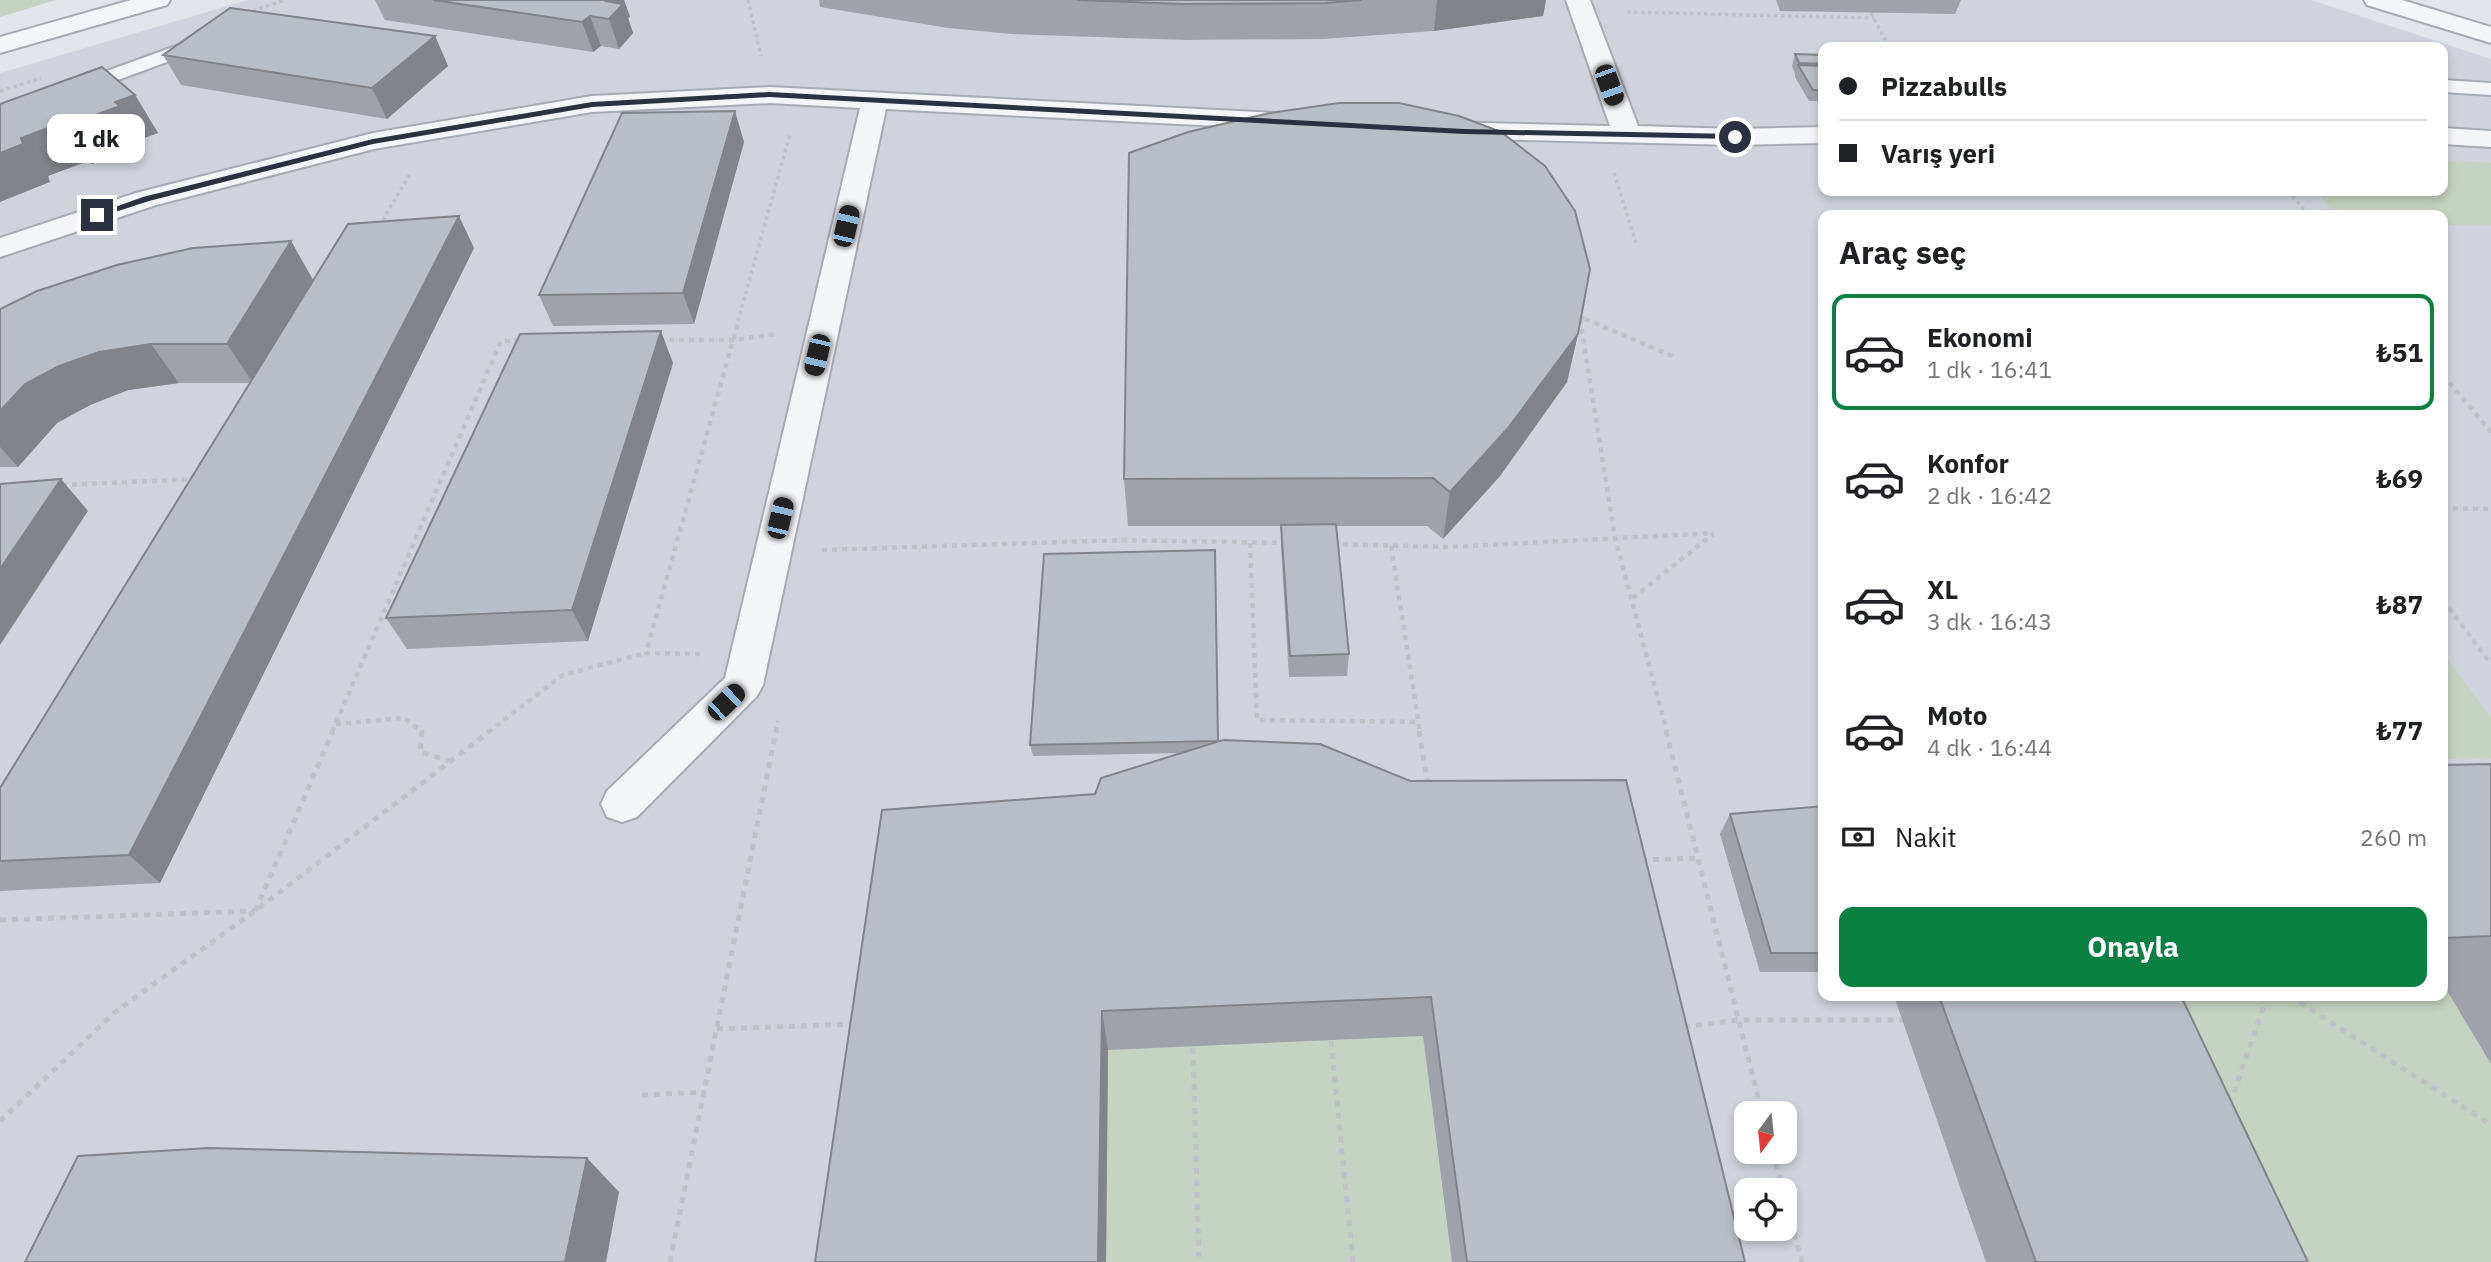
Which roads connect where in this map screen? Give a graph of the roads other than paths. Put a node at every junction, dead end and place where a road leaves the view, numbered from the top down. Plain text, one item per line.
1 (158, 0) edge
2 (2376, 0) edge
3 (1580, 6) edge
4 (2491, 35) edge
5 (200, 43) edge
6 (0, 45) edge
7 (2448, 86) edge
8 (2491, 89) edge
9 (63, 93) edge
10 (875, 100) junction
11 (1328, 124) edge
12 (1423, 129) edge
13 (1614, 134) junction
14 (1818, 135) edge
15 (2448, 136) edge
16 (2491, 139) edge
17 (0, 248) edge
18 (622, 804) dead end

1 - 6 street
2 - 4 street
3 - 13 street
5 - 9 lane
7 - 8 lane
10 - 11 street
10 - 17 street
10 - 18 street
12 - 13 street
13 - 14 street
15 - 16 street

